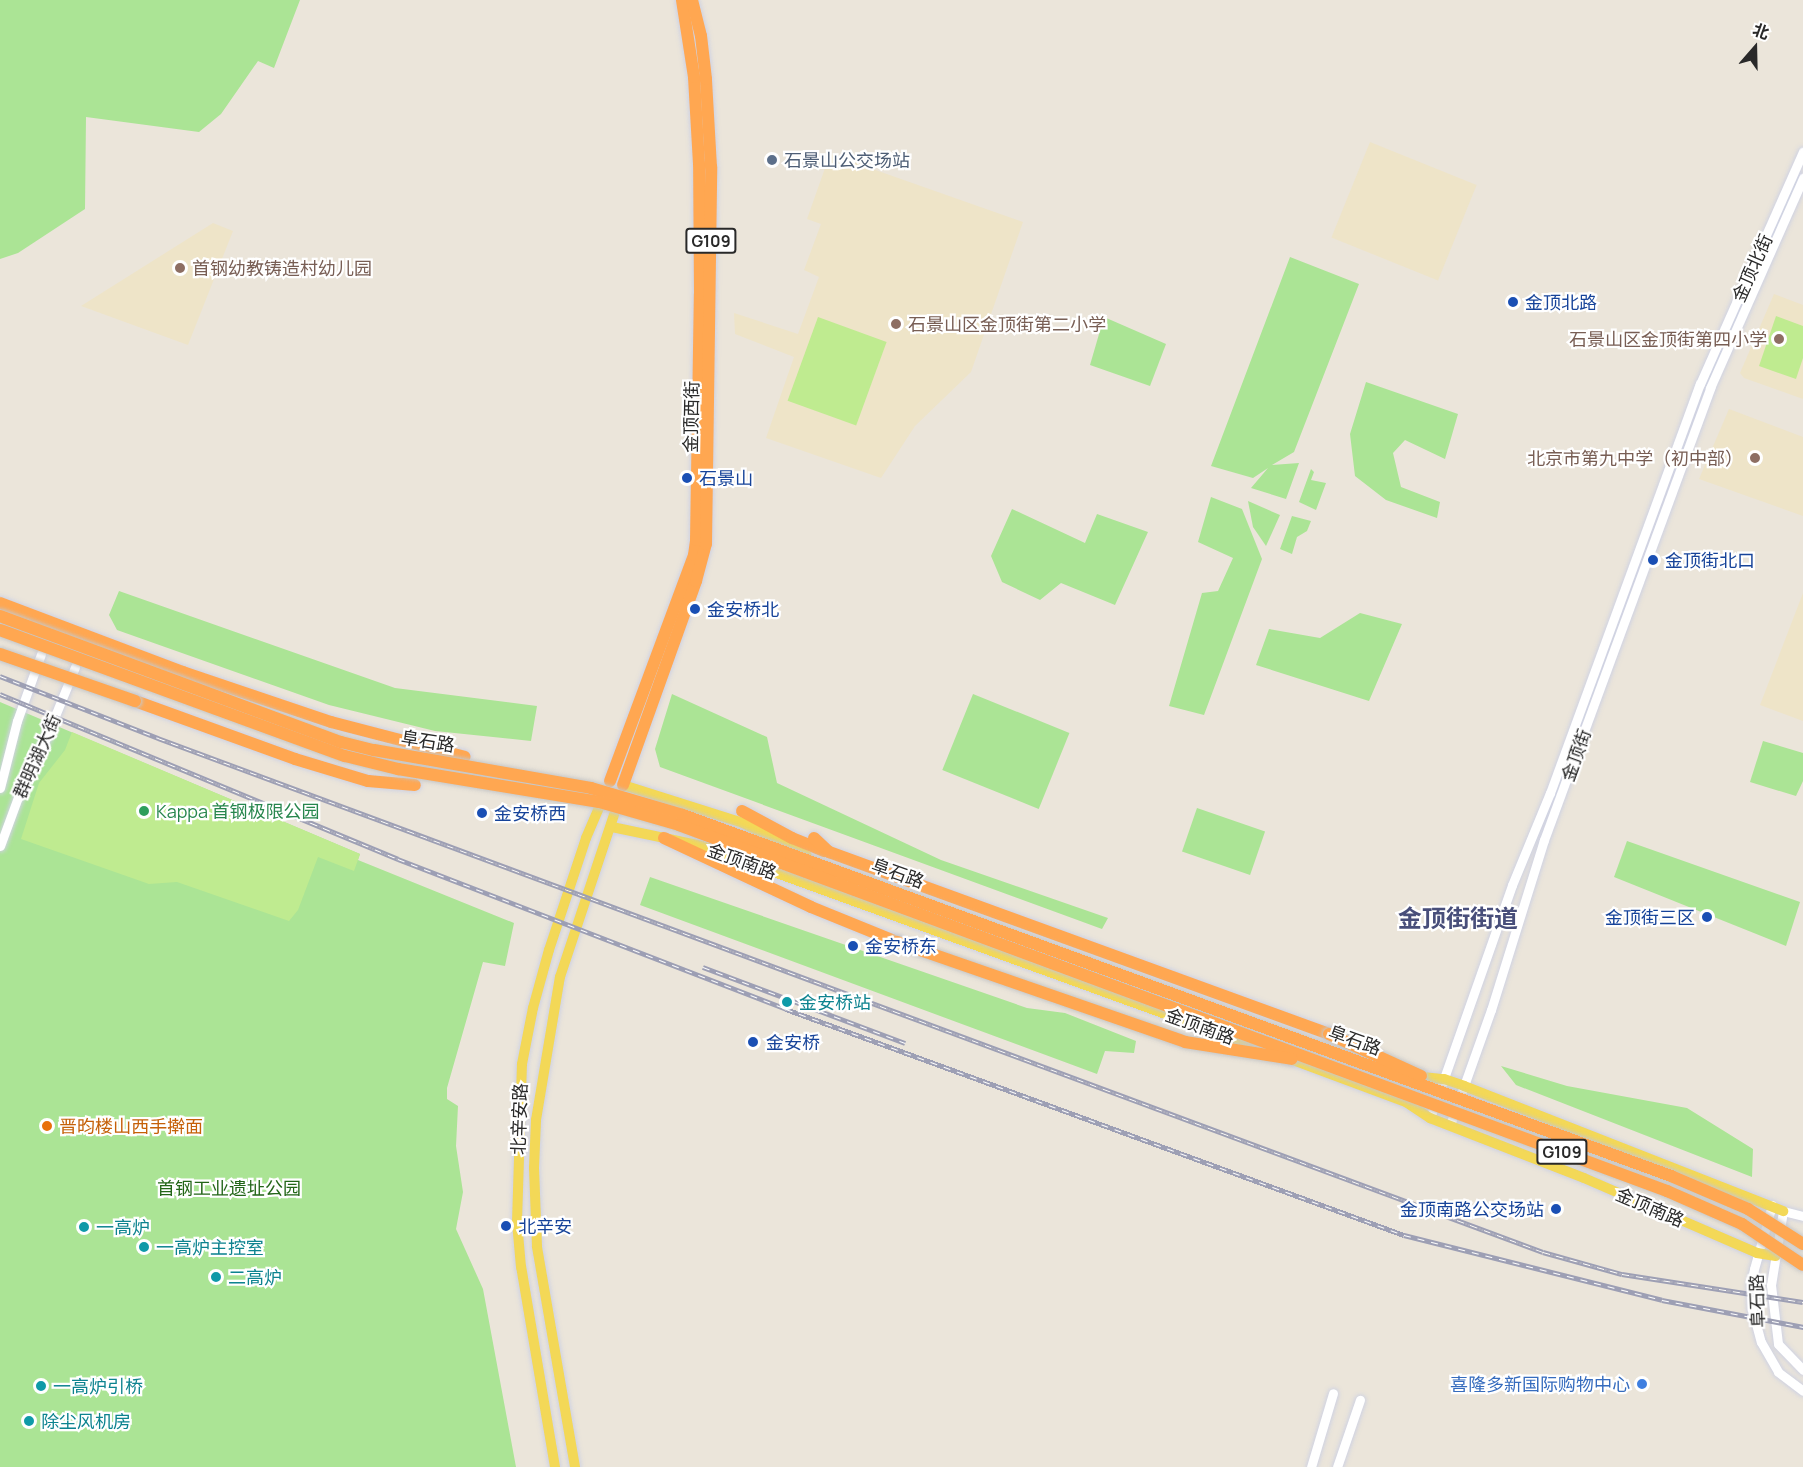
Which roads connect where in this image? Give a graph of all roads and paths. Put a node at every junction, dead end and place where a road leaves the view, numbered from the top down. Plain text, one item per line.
1 (682, 0) edge
2 (692, 0) edge
3 (1803, 152) edge
4 (1803, 178) edge
5 (1700, 384) joint
6 (1710, 388) joint
7 (0, 603) edge
8 (0, 616) edge
9 (0, 630) edge
10 (0, 654) edge
11 (41, 654) dead end
12 (75, 667) dead end
13 (465, 757) dead end
14 (616, 783) junction
15 (415, 785) dead end
16 (0, 788) edge
17 (742, 817) junction
18 (612, 827) junction
19 (664, 838) junction
20 (814, 838) dead end
21 (0, 846) edge
22 (829, 852) junction
23 (811, 858) junction
24 (1310, 1061) junction
25 (1444, 1079) junction
26 (1464, 1086) junction
27 (1450, 1094) junction
28 (1430, 1118) junction
29 (1450, 1125) junction
30 (1772, 1205) junction
31 (1783, 1210) junction
32 (1803, 1216) edge
33 (1803, 1244) edge
34 (1757, 1253) junction
35 (1776, 1256) junction
36 (1803, 1257) edge
37 (1803, 1265) edge
38 (1803, 1370) edge
39 (1803, 1391) edge
40 (1333, 1393) dead end
41 (1360, 1401) dead end
42 (555, 1467) edge
43 (575, 1467) edge
44 (1311, 1467) edge
45 (1337, 1467) edge

1 - 14 highway, 金顶西街 / G109
2 - 14 highway, 金顶西街 / G109
3 - 5 main road, 金顶北街
4 - 6 main road, 金顶北街
5 - 25 main road, 金顶街
6 - 26 main road, 金顶街
7 - 13 highway
8 - 27 highway, 阜石路, bridge
9 - 24 highway, 阜石路, bridge
10 - 15 highway, bridge
11 - 16 main road, 群明湖大街
12 - 21 main road, 群明湖大街
14 - 17 main road
14 - 18 main road, 北辛安路
14 - 23 main road, 金顶南路
14 - 42 main road, 北辛安路
17 - 22 highway
17 - 23 main road
18 - 19 main road, 金顶南路
18 - 43 main road, 北辛安路
19 - 24 highway, bridge
19 - 28 main road, 金顶南路
20 - 22 highway
22 - 27 highway, bridge
23 - 25 main road, 金顶南路
24 - 37 highway, 阜石路 / G109, bridge
25 - 26 main road, 金顶南路
25 - 28 main road, 金顶街
26 - 29 main road, 金顶街
26 - 30 main road, 金顶南路
27 - 33 highway, 阜石路 / G109, bridge
28 - 29 main road, 金顶南路
29 - 34 main road, 金顶南路
30 - 31 main road, 金顶南路
30 - 34 main road, 阜石路
31 - 32 main road
31 - 35 main road, 阜石路
34 - 35 main road, 金顶南路
34 - 39 main road, 阜石路
35 - 36 main road
35 - 38 main road, 阜石路
40 - 44 main road
41 - 45 main road

